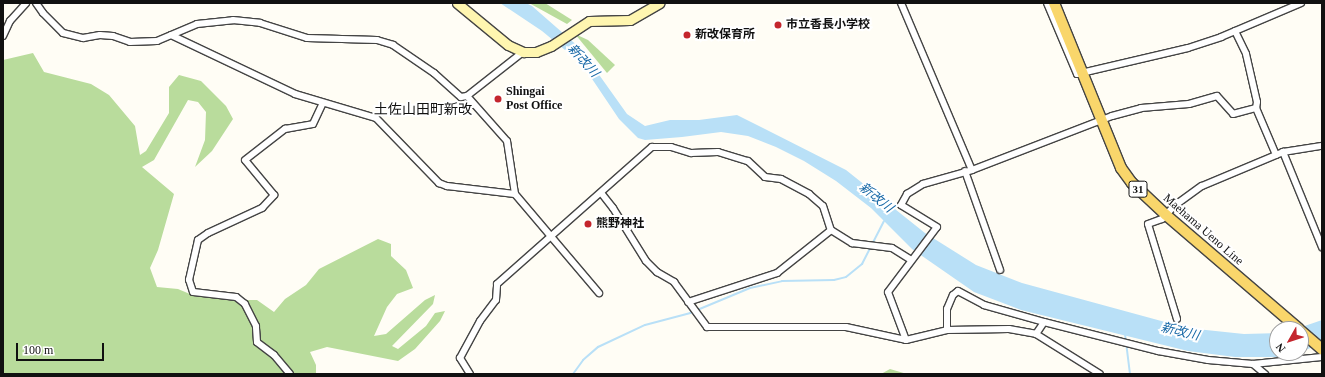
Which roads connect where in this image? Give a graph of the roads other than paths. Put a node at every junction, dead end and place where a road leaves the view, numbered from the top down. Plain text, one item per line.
1 (26, 3) edge
2 (36, 3) edge
3 (457, 3) edge
4 (659, 3) edge
5 (901, 3) edge
6 (1047, 3) edge
7 (1054, 3) edge
8 (1282, 3) edge
9 (1301, 3) edge
10 (1286, 9) junction
11 (1235, 31) junction
12 (171, 35) junction
13 (3, 36) edge
14 (523, 52) junction
15 (1082, 74) junction
16 (467, 96) junction
17 (323, 103) junction
18 (1256, 108) junction
19 (1100, 120) junction
20 (1322, 146) edge
21 (1283, 152) junction
22 (1276, 155) junction
23 (972, 170) junction
24 (965, 171) junction
25 (515, 194) junction
26 (602, 194) junction
27 (1166, 215) junction
28 (832, 230) junction
29 (551, 235) junction
30 (1322, 247) edge
31 (912, 260) junction
32 (1000, 270) dead end
33 (599, 293) dead end
34 (688, 302) junction
35 (1177, 319) dead end
36 (1290, 321) edge
37 (1044, 322) junction
38 (947, 330) junction
39 (1036, 334) junction
40 (1309, 338) edge
41 (906, 340) junction
42 (1322, 349) edge
43 (1322, 358) edge
44 (1253, 364) junction
45 (290, 374) edge
46 (470, 374) edge
47 (1100, 374) edge
48 (1265, 374) edge

1 - 13 street
2 - 12 street
3 - 14 main road
4 - 14 main road
5 - 23 street
6 - 15 street
7 - 15 main road, Maehama Ueno Line / 31
8 - 10 street
9 - 10 street
10 - 11 street
11 - 15 street
11 - 18 street
12 - 16 street
12 - 17 street
14 - 16 street
15 - 19 main road, Maehama Ueno Line / 31
16 - 25 street
17 - 25 street
17 - 45 street
18 - 19 street
18 - 22 street
19 - 23 street
19 - 27 main road, Maehama Ueno Line / 31
20 - 21 street
21 - 22 street
21 - 30 street
22 - 27 street
23 - 24 street
24 - 31 street
24 - 32 street
25 - 29 street
26 - 28 street
26 - 29 street
26 - 34 street
27 - 35 street
27 - 36 main road, Maehama Ueno Line / 31
28 - 31 street
28 - 34 street
29 - 33 street
29 - 46 street
31 - 41 street
34 - 41 street
37 - 38 street
37 - 39 street
37 - 44 street
38 - 39 street
38 - 41 street
39 - 47 street
40 - 42 main road, Maehama Ueno Line / 31
43 - 44 street
44 - 48 street

